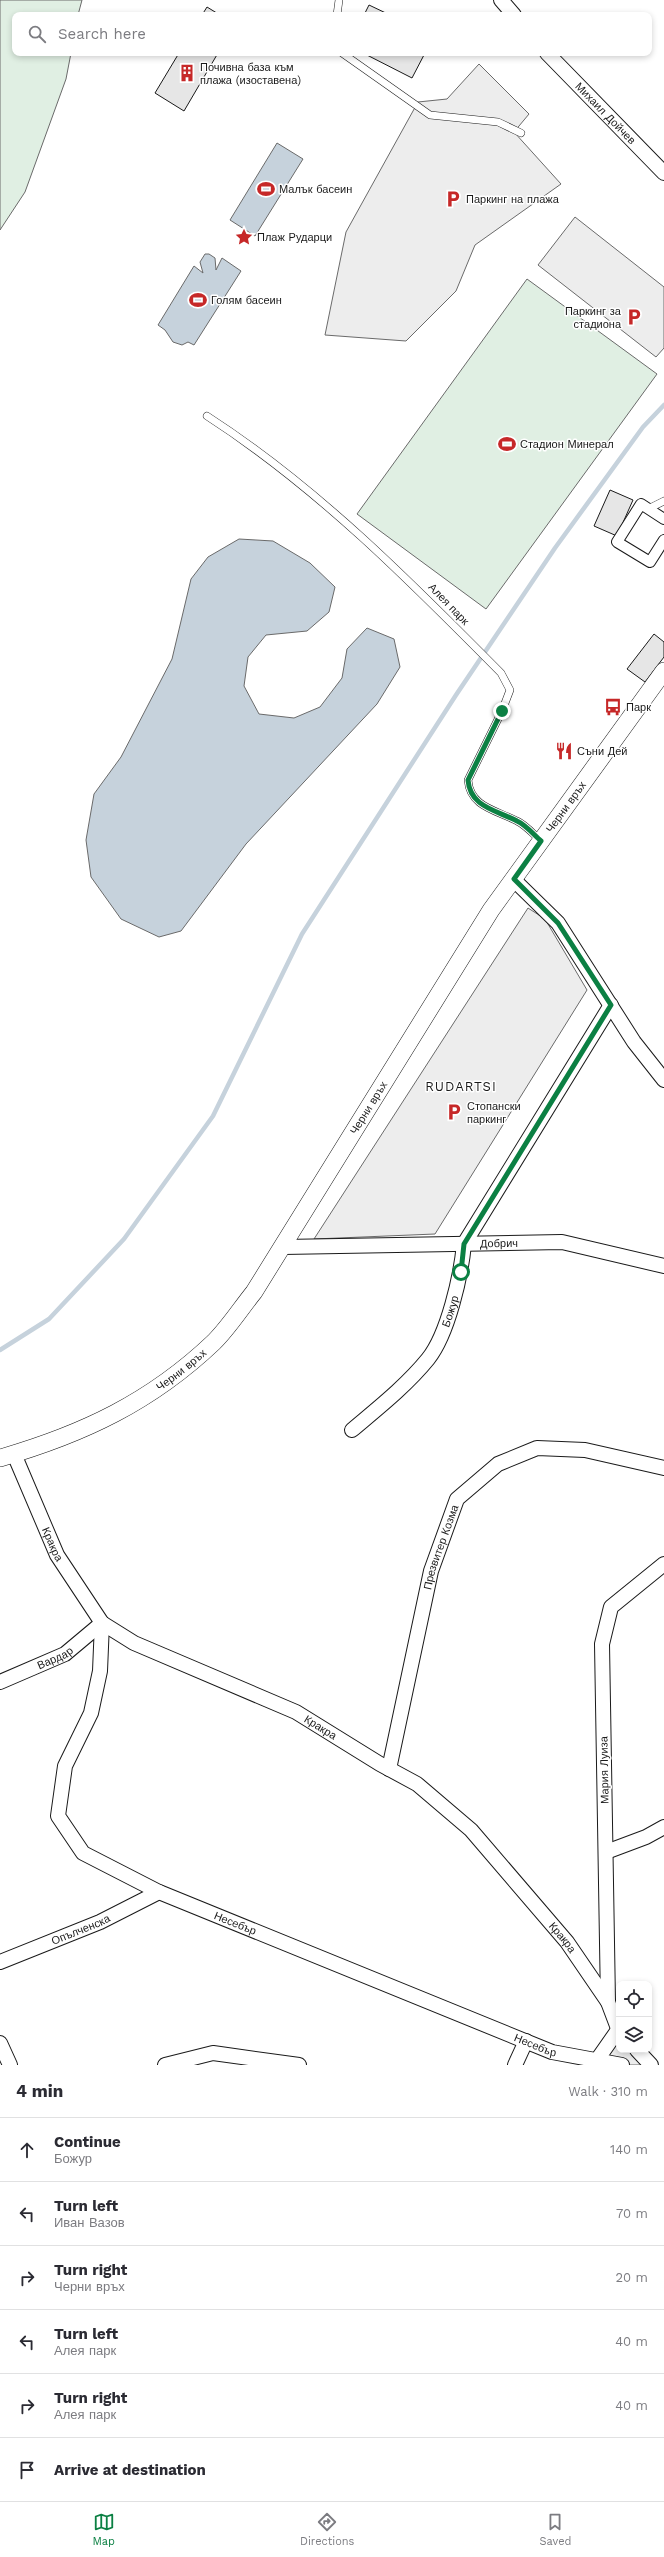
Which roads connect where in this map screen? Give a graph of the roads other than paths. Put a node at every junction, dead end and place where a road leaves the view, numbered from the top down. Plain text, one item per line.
1 (339, 0) edge
2 (501, 0) edge
3 (337, 12) edge
4 (511, 12) edge
5 (346, 56) edge
6 (550, 56) edge
7 (521, 133) dead end
8 (664, 173) edge
9 (207, 416) dead end
10 (664, 501) edge
11 (648, 509) junction
12 (664, 519) edge
13 (664, 540) edge
14 (664, 671) edge
15 (541, 841) junction
16 (514, 879) junction
17 (611, 1005) junction
18 (664, 1080) edge
19 (464, 1244) junction
20 (283, 1246) junction
21 (664, 1266) edge
22 (352, 1430) dead end
23 (7, 1456) edge
24 (664, 1468) edge
25 (664, 1564) edge
26 (102, 1623) junction
27 (0, 1682) edge
28 (389, 1769) junction
29 (664, 1827) edge
30 (606, 1852) junction
31 (159, 1892) junction
32 (0, 1962) edge
33 (608, 2002) junction
34 (616, 2024) edge
35 (616, 2033) edge
36 (526, 2041) junction
37 (0, 2043) edge
38 (640, 2053) edge
39 (597, 2060) junction
40 (10, 2065) edge
41 (165, 2065) edge
42 (299, 2065) edge
43 (515, 2065) edge
44 (622, 2065) edge
45 (651, 2065) edge

1 - 3 lane
2 - 4 street
5 - 7 lane
6 - 8 street, Михаил Дойчев
9 - 15 lane, Алея парк
10 - 11 lane
11 - 12 street
11 - 13 street
14 - 15 street, Черни връх
15 - 16 street, Черни връх
16 - 17 street
16 - 20 street, Черни връх
17 - 18 street
17 - 19 street, Божур
19 - 20 street, Добрич
19 - 21 street, Добрич
19 - 22 street, Божур
20 - 23 street, Черни връх
23 - 26 street, Кракра
24 - 28 street, Презвитер Козма
25 - 30 street, Мария Луиза
26 - 27 street, Вардар
26 - 28 street, Кракра
26 - 31 street, Несебър
28 - 33 street, Кракра
29 - 30 street
30 - 33 street, Мария Луиза
31 - 32 street, Опълченска
31 - 36 street, Несебър
33 - 34 street, Кракра
35 - 39 street
36 - 39 street, Несебър
36 - 43 street
37 - 40 street
38 - 45 street
39 - 44 street, Несебър
41 - 42 street

